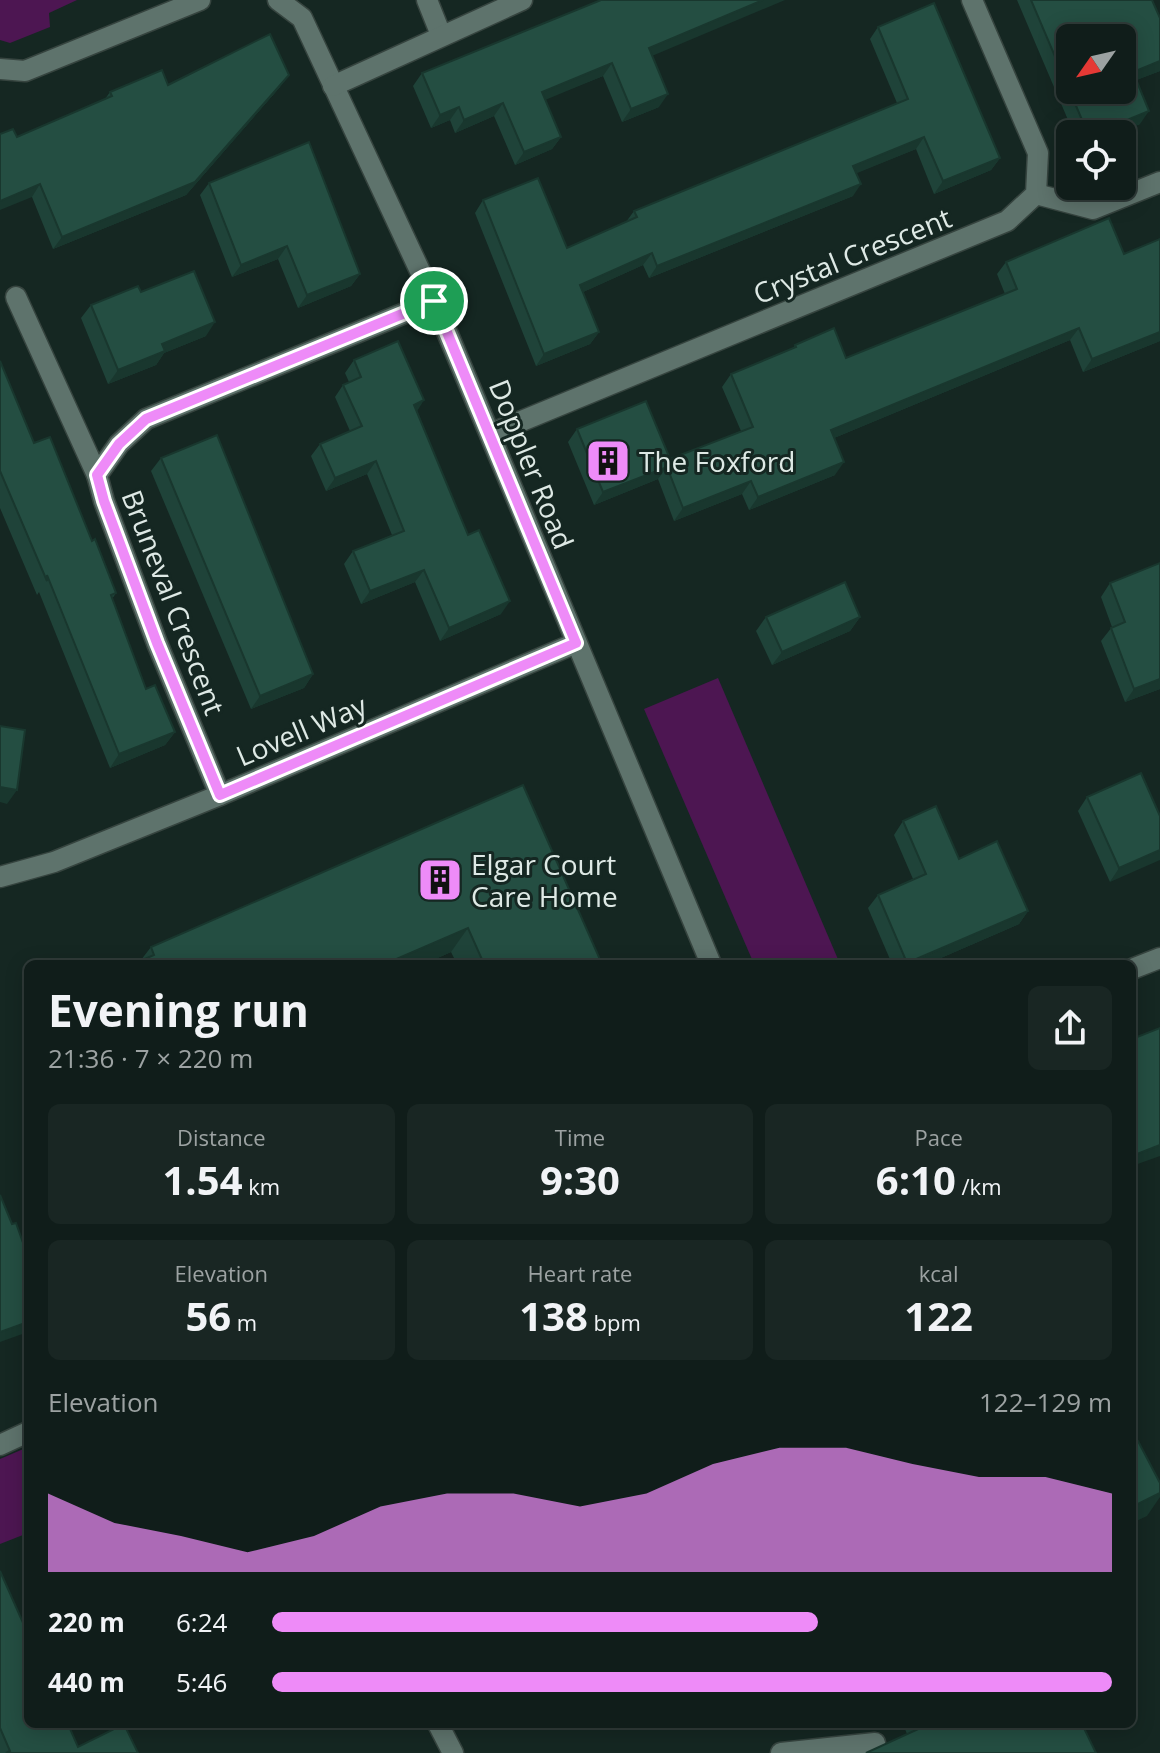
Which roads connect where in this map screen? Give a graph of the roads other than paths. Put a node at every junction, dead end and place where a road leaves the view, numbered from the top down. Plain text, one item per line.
1 (200, 0) edge
2 (278, 0) edge
3 (427, 0) edge
4 (522, 0) edge
5 (972, 0) edge
6 (441, 35) junction
7 (0, 69) edge
8 (333, 86) junction
9 (1160, 182) edge
10 (1036, 194) junction
11 (16, 297) dead end
12 (434, 301) junction
13 (490, 434) junction
14 (97, 475) junction
15 (576, 643) junction
16 (220, 795) junction
17 (0, 877) edge
18 (1160, 958) edge
19 (709, 960) edge
20 (1136, 967) edge
21 (24, 1434) edge
22 (0, 1445) edge
23 (440, 1728) edge
24 (875, 1743) dead end
25 (453, 1753) edge
26 (781, 1753) edge

1 - 7 street
2 - 8 street, Doppler Road
3 - 6 street
4 - 6 street
5 - 10 street
6 - 8 street
8 - 12 street, Doppler Road
9 - 10 street
10 - 13 street, Crystal Crescent
11 - 14 street
12 - 13 street, Doppler Road
12 - 14 street, Bruneval Crescent
13 - 15 street, Doppler Road
14 - 16 street, Bruneval Crescent
15 - 16 street, Lovell Way
15 - 19 street, Doppler Road
16 - 17 street, Lovell Way
18 - 20 street
21 - 22 street
23 - 25 street
24 - 26 street

